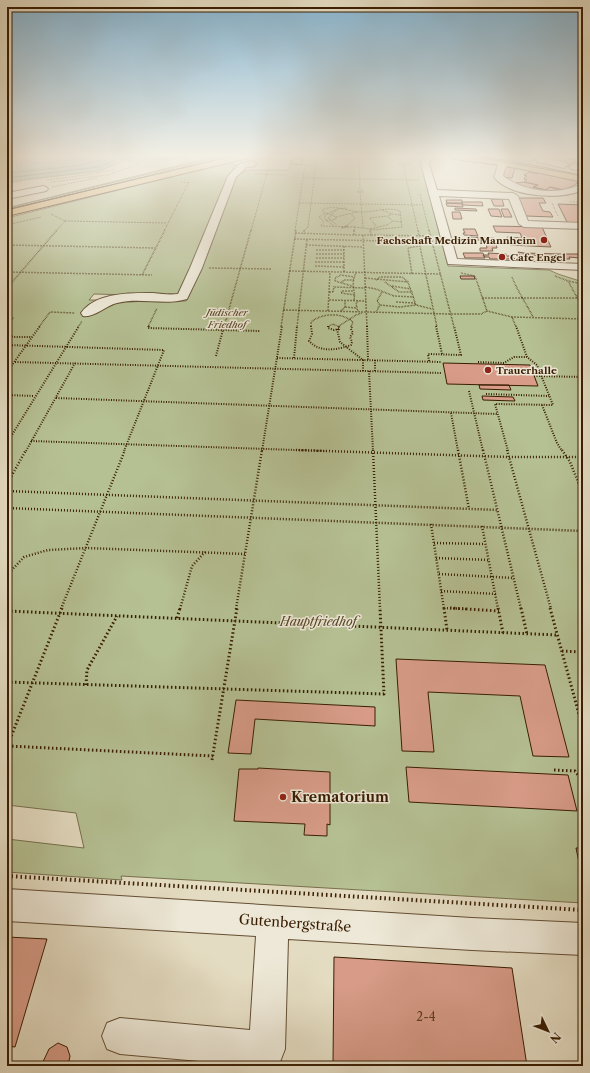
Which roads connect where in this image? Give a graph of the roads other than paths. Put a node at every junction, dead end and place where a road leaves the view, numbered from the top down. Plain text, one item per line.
1 (39, 206) edge
2 (220, 206) edge
3 (441, 206) edge
4 (517, 206) edge
5 (7, 213) edge
6 (583, 226) edge
7 (583, 267) edge
8 (88, 313) road end
9 (7, 905) edge
10 (273, 921) junction
11 (583, 939) edge
12 (120, 1036) dead end

1 - 5 main road
2 - 8 street
3 - 7 street
4 - 6 street
9 - 10 street, Gutenbergstraße
10 - 11 street, Gutenbergstraße
10 - 12 street

